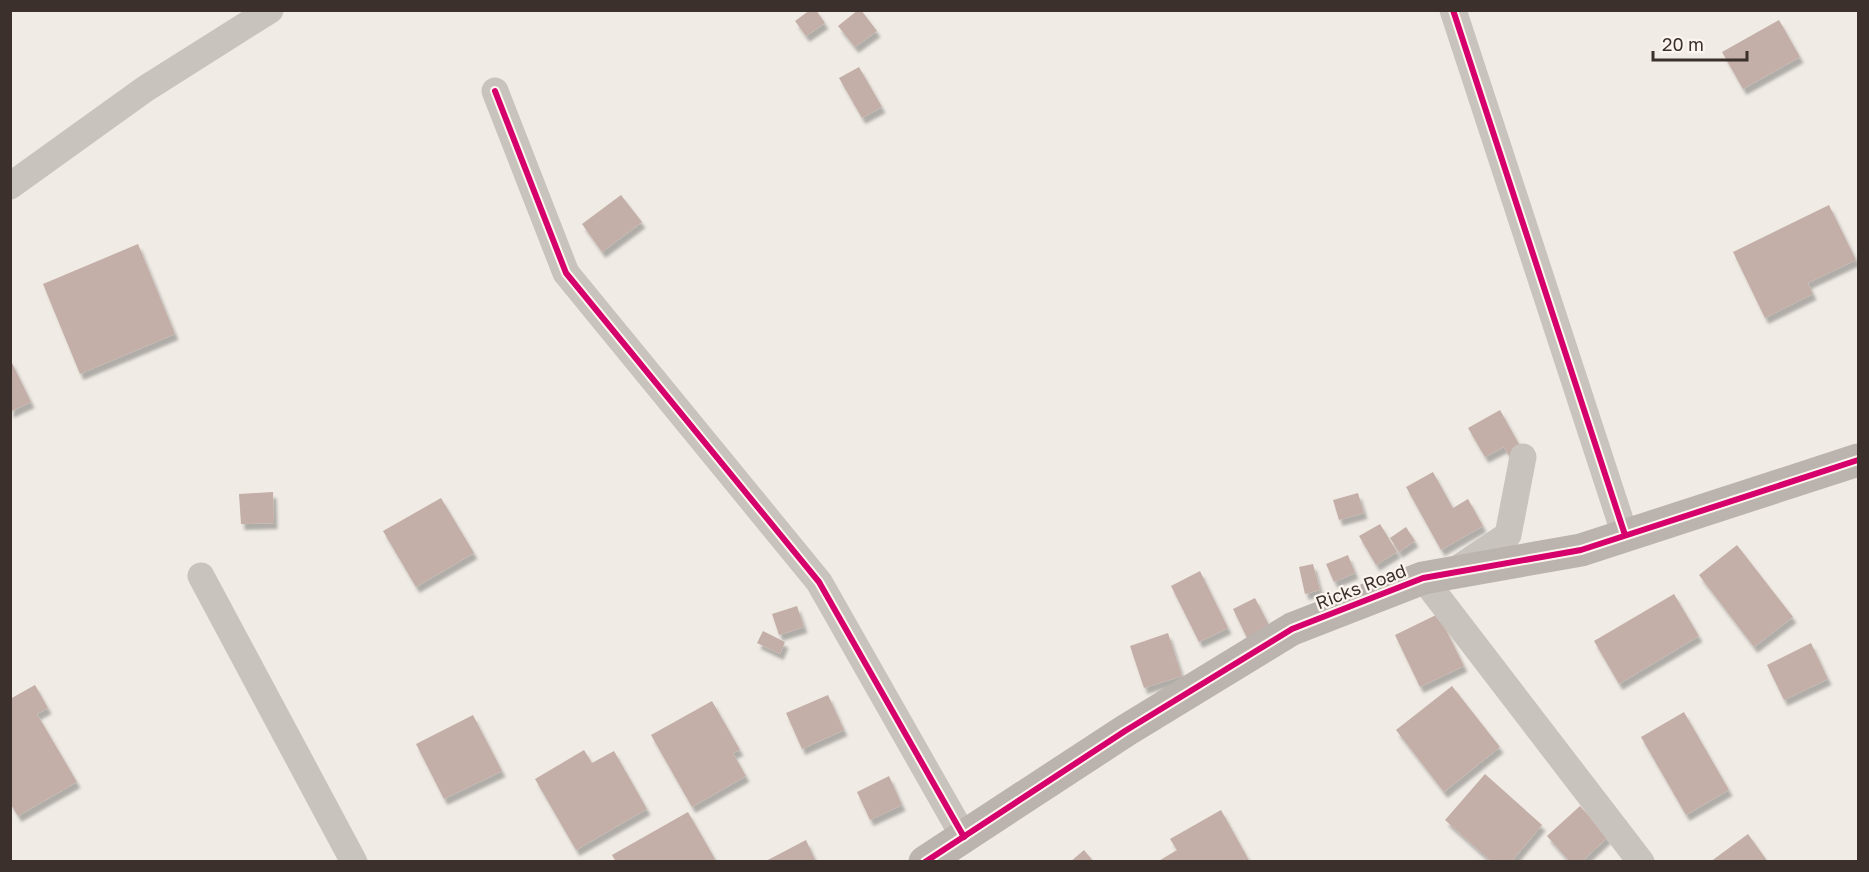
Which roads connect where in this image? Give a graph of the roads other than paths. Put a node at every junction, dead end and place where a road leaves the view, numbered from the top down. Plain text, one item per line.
1 (270, 10) edge
2 (1453, 10) edge
3 (495, 91) dead end
4 (10, 186) edge
5 (1523, 457) dead end
6 (1858, 460) edge
7 (1625, 535) junction
8 (201, 576) dead end
9 (1437, 576) junction
10 (964, 837) junction
11 (344, 858) edge
12 (926, 861) edge
13 (1641, 861) edge

1 - 4 street
2 - 7 street
3 - 10 street
5 - 9 street
6 - 7 street, Ricks Road
7 - 9 street, Ricks Road
8 - 11 street
9 - 10 street, Ricks Road
9 - 13 street
10 - 12 street, Ricks Road

